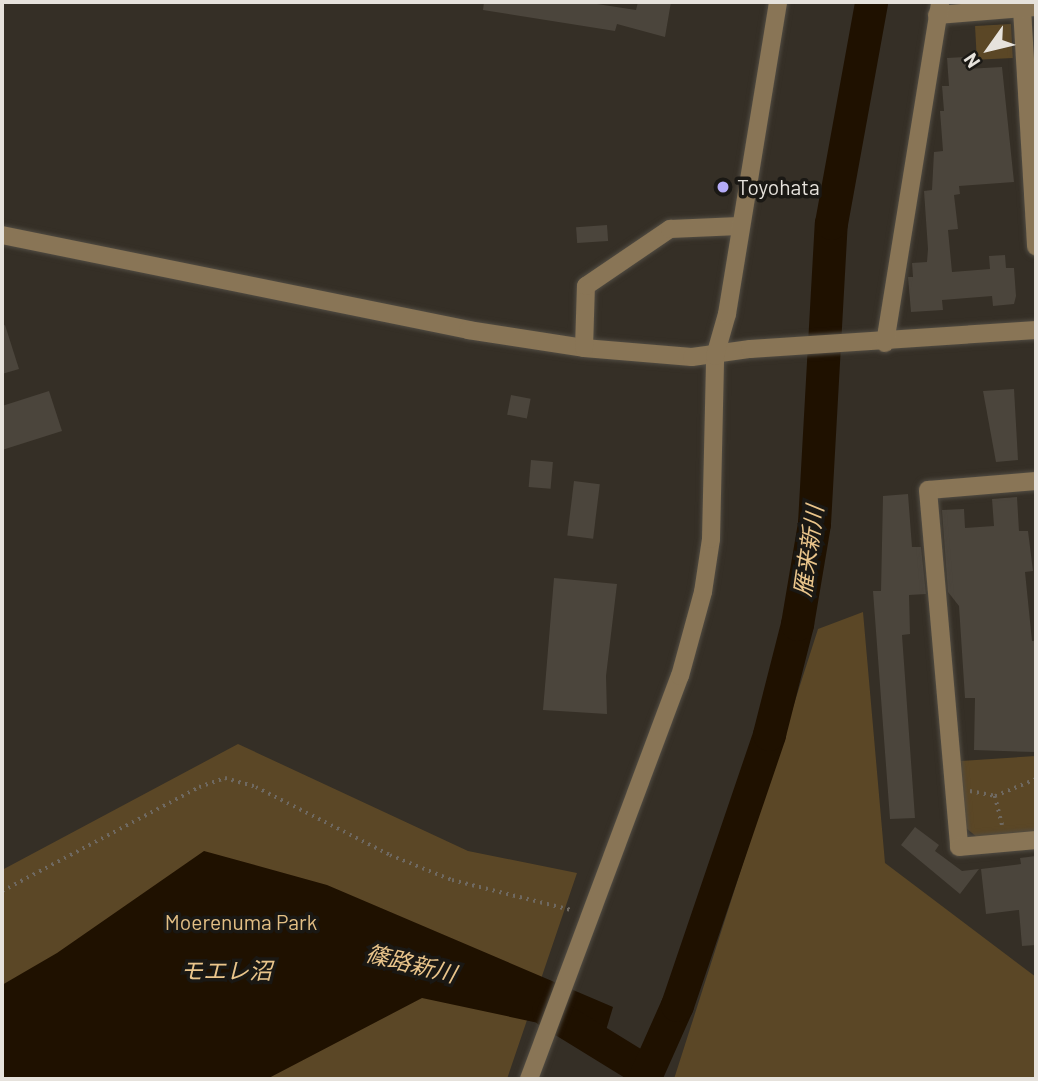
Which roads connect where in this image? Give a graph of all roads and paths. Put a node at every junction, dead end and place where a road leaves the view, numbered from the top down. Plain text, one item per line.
1 (778, 2) edge
2 (939, 8) edge
3 (1029, 8) edge
4 (739, 226) junction
5 (2, 235) edge
6 (1036, 247) edge
7 (1036, 330) edge
8 (885, 343) junction
9 (584, 348) junction
10 (715, 356) junction
11 (1036, 481) edge
12 (1036, 779) edge
13 (961, 789) dead end
14 (995, 796) junction
15 (1004, 834) dead end
16 (1036, 841) edge
17 (2, 891) edge
18 (571, 910) dead end
19 (448, 1079) edge
20 (472, 1079) edge
21 (529, 1079) edge

1 - 4 street
2 - 3 street
2 - 8 street
3 - 6 street
4 - 9 street
4 - 10 street
5 - 9 street
7 - 8 street
8 - 10 street
9 - 10 street
10 - 21 street
11 - 16 street
12 - 14 path
13 - 14 path
14 - 15 path
17 - 18 path
19 - 20 path

